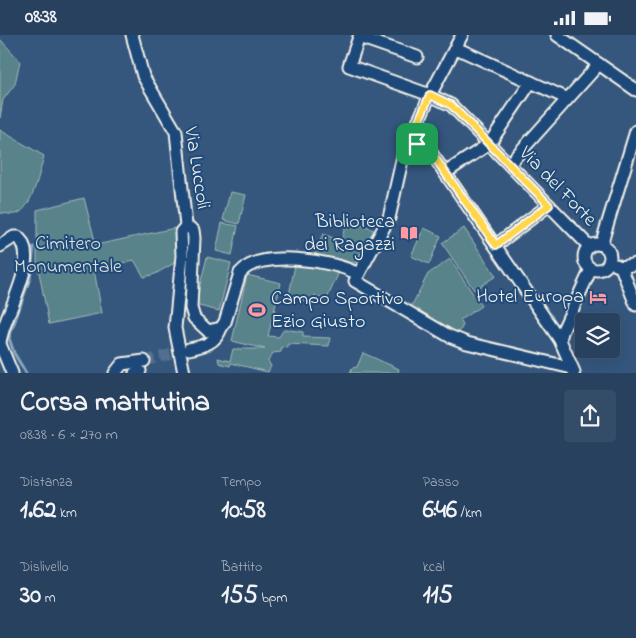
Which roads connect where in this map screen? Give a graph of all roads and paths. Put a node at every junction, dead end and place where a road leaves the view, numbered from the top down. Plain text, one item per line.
1 (132, 35) edge
2 (461, 35) edge
3 (557, 35) edge
4 (456, 48) junction
5 (417, 57) dead end
6 (599, 64) junction
7 (531, 82) junction
8 (636, 90) edge
9 (430, 95) junction
10 (566, 98) junction
11 (636, 131) edge
12 (489, 144) junction
13 (408, 145) junction
14 (510, 163) junction
15 (445, 173) junction
16 (549, 205) junction
17 (186, 225) junction
18 (496, 245) junction
19 (595, 245) junction
20 (0, 246) edge
21 (609, 263) junction
22 (636, 264) edge
23 (621, 267) junction
24 (591, 269) junction
25 (356, 277) junction
26 (636, 305) edge
27 (221, 328) junction
28 (560, 340) junction
29 (0, 344) edge
30 (189, 349) tunnel mouth
31 (140, 368) tunnel mouth
32 (573, 370) edge
33 (12, 373) edge
34 (116, 373) edge
35 (184, 373) edge

1 - 17 street, Via Luccoli
2 - 4 street
3 - 6 street
4 - 7 street
4 - 9 street
5 - 9 street, Via del Forte
6 - 8 street
6 - 10 street
7 - 10 street
7 - 12 street
9 - 12 street, Via del Forte
9 - 13 street
10 - 14 street
11 - 19 street
12 - 14 street, Via del Forte
12 - 15 street
13 - 15 street
13 - 25 street
14 - 16 street, Via del Forte
15 - 18 street
16 - 18 street
16 - 19 street, Via del Forte
17 - 27 street
17 - 35 street, Via Luccoli
18 - 28 street
19 - 21 street
19 - 24 street
20 - 29 street
21 - 23 street
21 - 24 street
22 - 23 street
23 - 26 street
24 - 28 street
25 - 27 street
25 - 32 street
27 - 30 street
28 - 32 street
29 - 33 street
31 - 34 street

